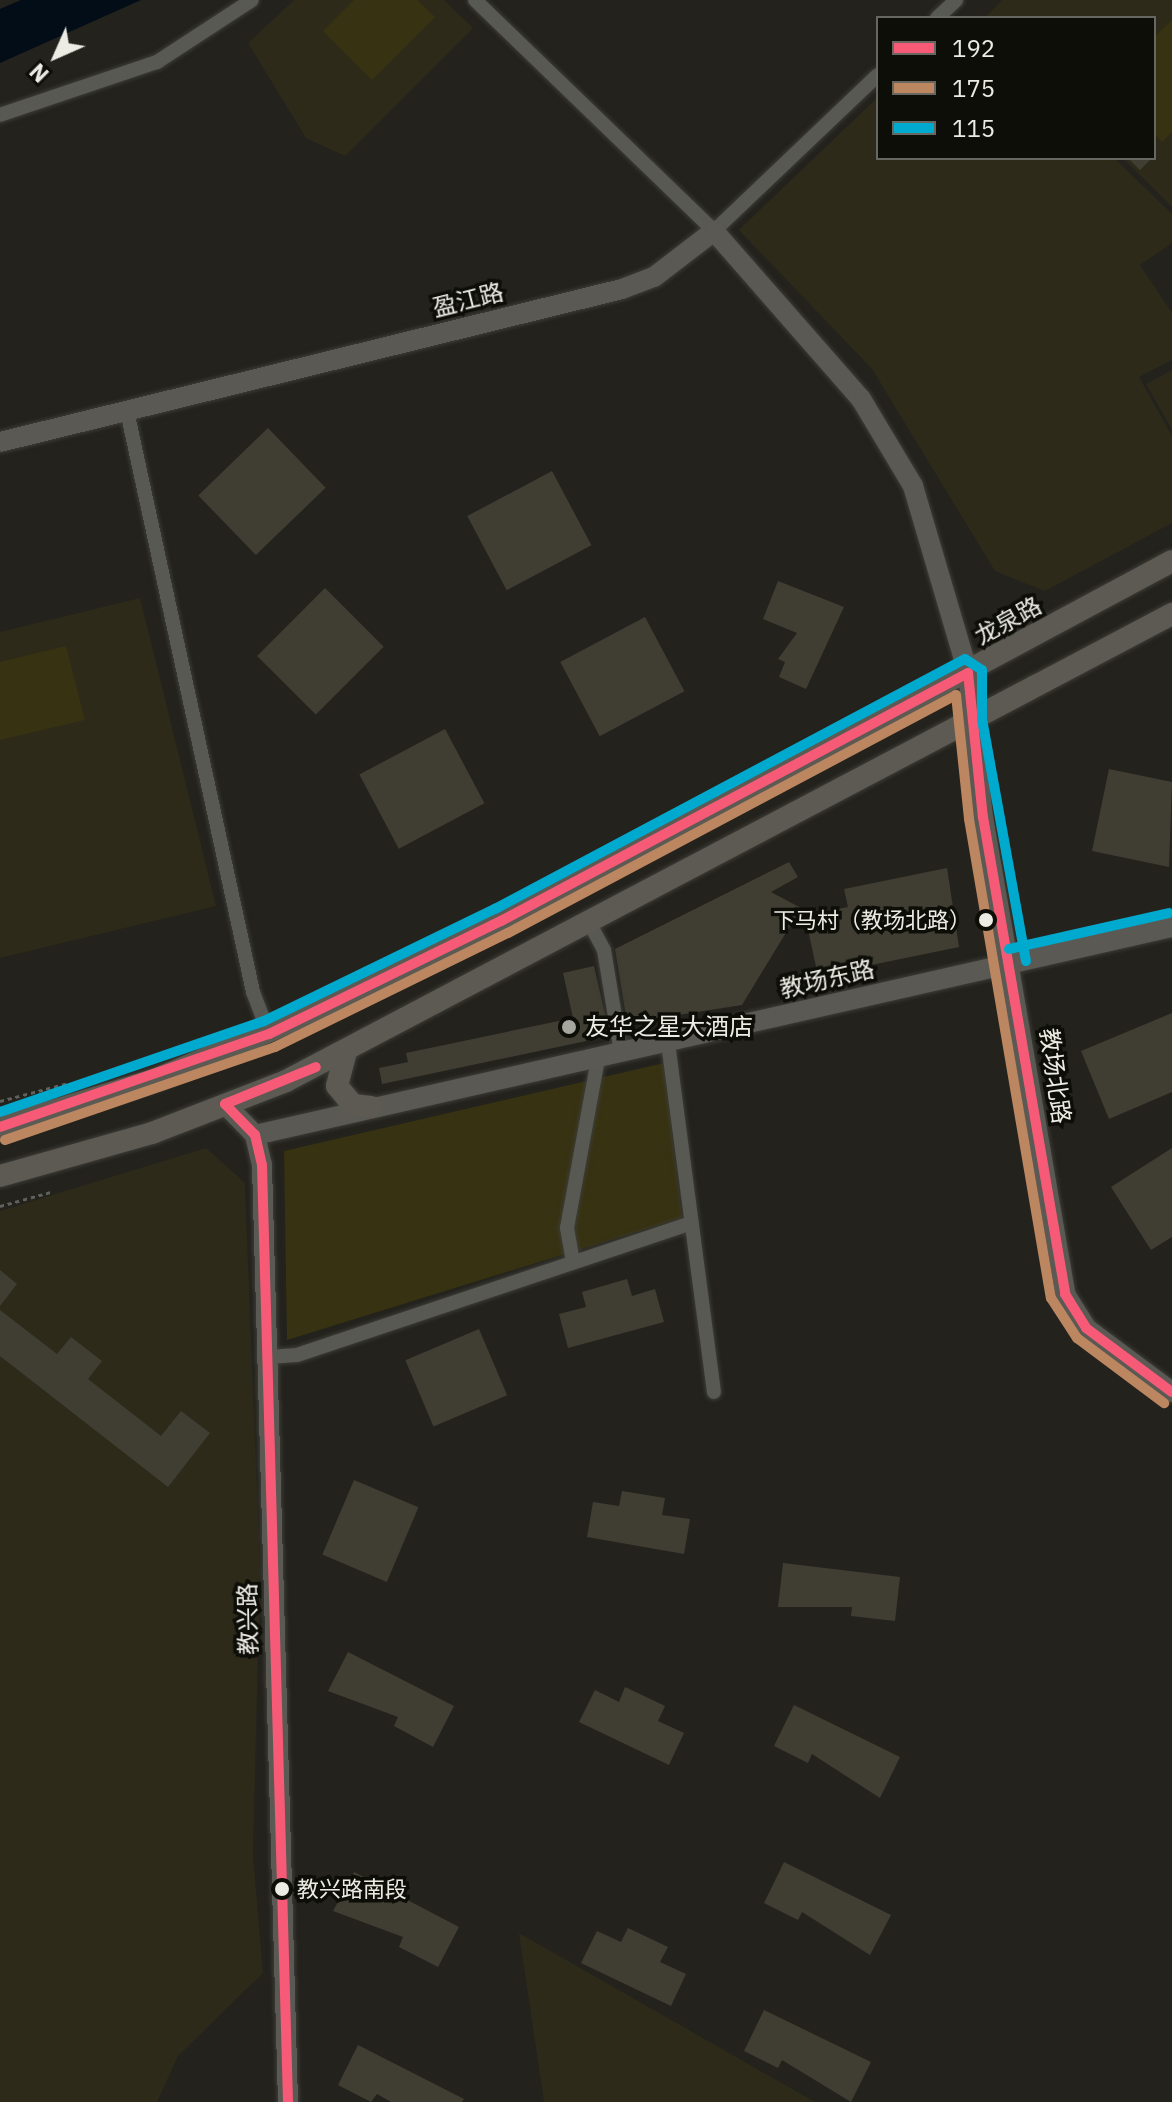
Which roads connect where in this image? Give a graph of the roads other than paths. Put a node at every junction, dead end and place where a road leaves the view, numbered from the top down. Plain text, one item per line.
1 (252, 0) edge
2 (475, 0) edge
3 (956, 0) edge
4 (939, 16) edge
5 (876, 77) edge
6 (0, 115) edge
7 (714, 231) junction
8 (127, 411) junction
9 (0, 442) edge
10 (1172, 561) edge
11 (1172, 614) edge
12 (968, 673) junction
13 (968, 720) junction
14 (589, 922) junction
15 (1172, 927) edge
16 (1012, 963) junction
17 (269, 1034) junction
18 (668, 1043) junction
19 (346, 1052) junction
20 (621, 1053) junction
21 (598, 1059) junction
22 (225, 1104) junction
23 (371, 1107) junction
24 (0, 1127) edge
25 (255, 1135) junction
26 (0, 1176) edge
27 (692, 1223) junction
28 (573, 1262) junction
29 (268, 1357) junction
30 (714, 1392) dead end
31 (1172, 1392) edge
32 (288, 2102) edge

1 - 6 street
2 - 7 street
3 - 4 street
5 - 7 street, 盈江路
7 - 8 street, 盈江路
7 - 12 street, 教场北路
8 - 9 street, 盈江路
8 - 17 street
10 - 12 main road, 龙泉路
11 - 13 main road
12 - 13 street, 教场北路
12 - 17 main road, 龙泉路
13 - 14 main road
13 - 16 street, 教场北路
14 - 19 main road
14 - 20 street
15 - 16 street, 教场东路
16 - 18 street, 教场东路
16 - 31 street, 教场北路
17 - 24 main road, 龙泉路
18 - 20 street, 教场东路
18 - 27 street
19 - 22 main road
19 - 23 main road
20 - 21 street, 教场东路
21 - 23 street, 教场东路
21 - 28 street
22 - 25 street
22 - 26 main road
23 - 25 street, 教场东路
25 - 29 street, 教兴路
27 - 28 street
27 - 30 street
28 - 29 street
29 - 32 street, 教兴路

